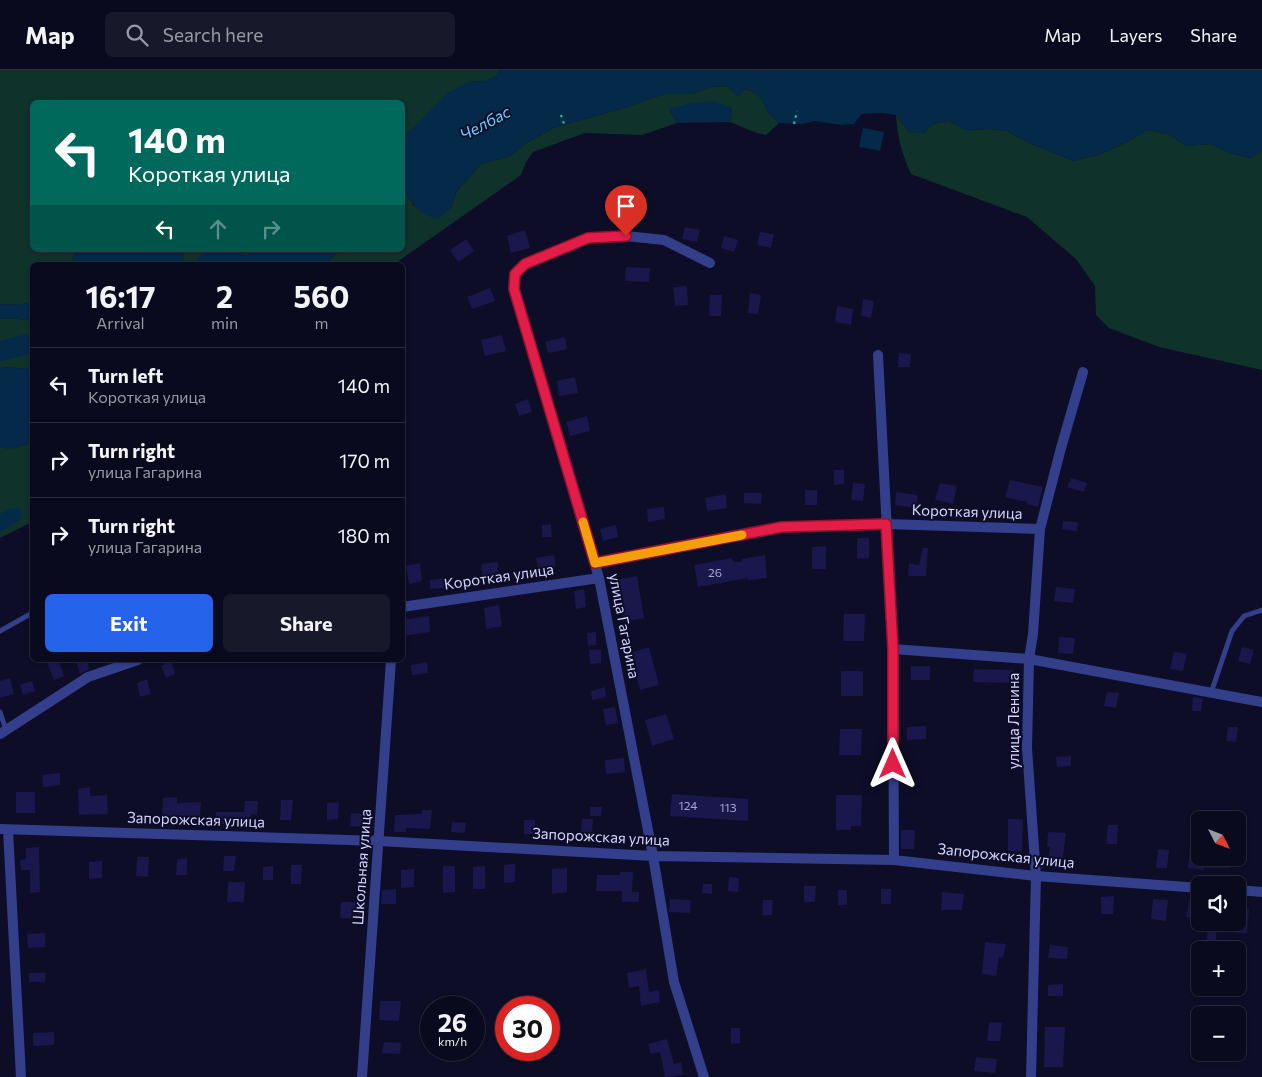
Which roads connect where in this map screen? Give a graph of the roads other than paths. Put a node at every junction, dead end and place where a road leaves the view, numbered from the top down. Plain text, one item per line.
1 (710, 263) dead end
2 (878, 355) dead end
3 (1083, 372) dead end
4 (886, 524) junction
5 (1040, 529) junction
6 (595, 563) junction
7 (599, 578) junction
8 (405, 606) edge
9 (1262, 610) edge
10 (30, 614) edge
11 (0, 631) edge
12 (893, 649) junction
13 (1029, 660) junction
14 (132, 662) edge
15 (391, 662) edge
16 (1211, 693) junction
17 (1262, 702) edge
18 (0, 712) edge
19 (3, 732) edge
20 (4, 829) edge
21 (379, 841) junction
22 (653, 856) junction
23 (894, 860) junction
24 (1036, 876) junction
25 (1191, 887) edge
26 (1246, 891) edge
27 (1262, 892) edge
28 (21, 1077) edge
29 (362, 1077) edge
30 (704, 1077) edge
31 (1031, 1077) edge

1 - 6 street, улица Гагарина
2 - 4 street
3 - 5 street, улица Ленина
4 - 5 street, Короткая улица
4 - 6 street, Короткая улица
4 - 12 street
5 - 13 street, улица Ленина
6 - 7 street, улица Гагарина
7 - 8 street, Короткая улица
7 - 22 street, улица Гагарина
9 - 16 lane
10 - 11 lane
12 - 13 street
12 - 23 street
13 - 16 street
13 - 24 street, улица Ленина
14 - 19 street
15 - 21 street, Школьная улица
16 - 17 street
18 - 19 lane
20 - 21 street, Запорожская улица
20 - 28 street
21 - 22 street, Запорожская улица
21 - 29 street, Школьная улица
22 - 23 street, Запорожская улица
22 - 30 street, улица Гагарина
23 - 24 street, Запорожская улица
24 - 25 street, Запорожская улица
24 - 31 street, улица Ленина
26 - 27 street

